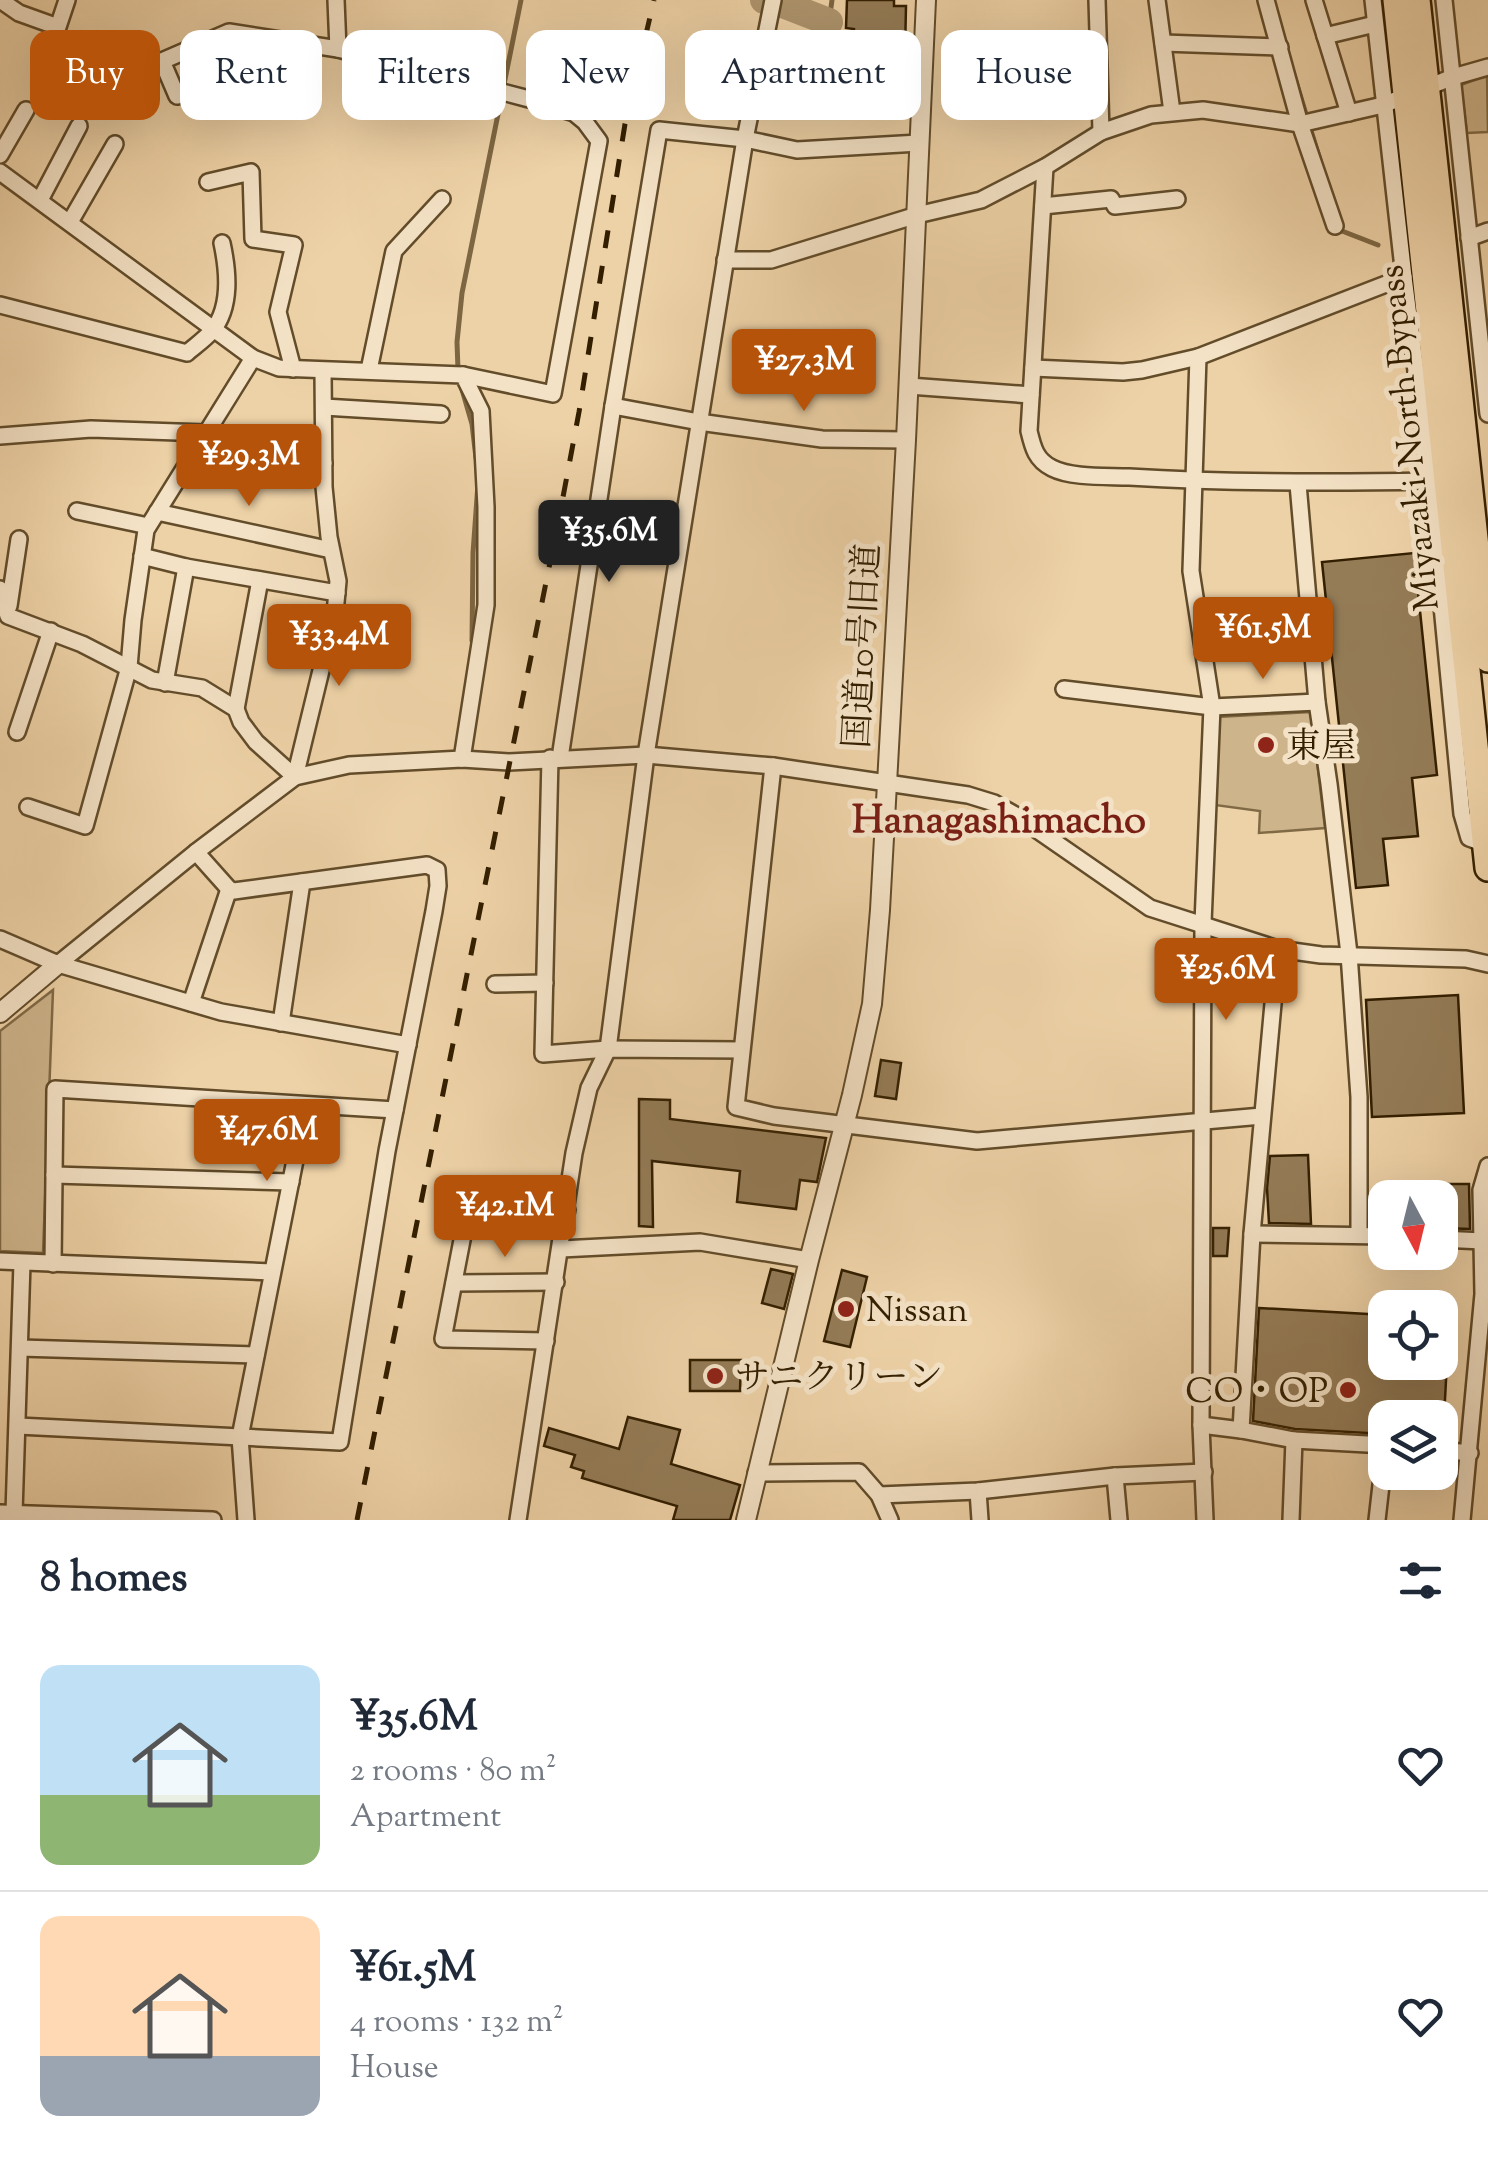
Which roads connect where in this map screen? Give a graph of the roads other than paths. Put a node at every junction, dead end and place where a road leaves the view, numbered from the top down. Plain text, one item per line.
1 (0, 0) edge
2 (66, 0) edge
3 (336, 0) edge
4 (926, 0) edge
5 (1097, 0) edge
6 (1157, 0) edge
7 (1266, 0) edge
8 (1314, 0) edge
9 (1373, 0) edge
10 (1396, 0) edge
11 (1417, 0) edge
12 (1447, 1) edge
13 (772, 4) edge
14 (1375, 24) junction
15 (1325, 36) junction
16 (1163, 42) junction
17 (338, 48) junction
18 (1280, 48) junction
19 (1488, 67) edge
20 (1452, 77) junction
21 (176, 96) dead end
22 (1406, 96) junction
23 (26, 110) dead end
24 (1172, 112) junction
25 (1349, 113) junction
26 (1306, 123) junction
27 (79, 126) dead end
28 (1101, 132) junction
29 (745, 139) junction
30 (919, 143) junction
31 (115, 144) dead end
32 (0, 155) edge
33 (1045, 167) junction
34 (0, 172) edge
35 (208, 182) dead end
36 (442, 199) dead end
37 (1176, 199) dead end
38 (40, 200) junction
39 (1043, 206) junction
40 (917, 215) junction
41 (70, 222) junction
42 (1335, 226) dead end
43 (1488, 231) edge
44 (1469, 238) junction
45 (222, 243) dead end
46 (725, 260) junction
47 (1404, 277) junction
48 (0, 306) edge
49 (214, 329) junction
50 (1198, 357) junction
51 (254, 358) junction
52 (1033, 368) junction
53 (292, 369) junction
54 (369, 370) junction
55 (323, 371) junction
56 (463, 375) junction
57 (908, 386) junction
58 (1031, 395) junction
59 (614, 406) junction
60 (324, 407) junction
61 (441, 414) dead end
62 (1488, 414) edge
63 (699, 422) junction
64 (206, 433) junction
65 (0, 436) edge
66 (906, 440) junction
67 (324, 463) junction
68 (1195, 481) junction
69 (1430, 481) junction
70 (1298, 484) junction
71 (77, 511) dead end
72 (152, 519) junction
73 (19, 539) dead end
74 (332, 550) junction
75 (142, 556) junction
76 (186, 567) junction
77 (260, 580) junction
78 (0, 589) edge
79 (337, 593) junction
80 (4, 618) edge
81 (51, 631) junction
82 (1488, 659) edge
83 (129, 667) junction
84 (164, 682) junction
85 (1064, 688) dead end
86 (1317, 702) junction
87 (1212, 708) junction
88 (236, 709) junction
89 (17, 732) dead end
90 (646, 755) junction
91 (555, 758) junction
92 (462, 759) junction
93 (772, 766) junction
94 (295, 777) junction
95 (886, 782) junction
96 (28, 807) dead end
97 (196, 852) junction
98 (1487, 856) edge
99 (302, 882) junction
100 (228, 888) junction
101 (1203, 923) junction
102 (0, 939) edge
103 (1278, 949) junction
104 (1349, 954) junction
105 (58, 964) junction
106 (1488, 964) edge
107 (545, 982) junction
108 (495, 984) dead end
109 (191, 1004) junction
110 (0, 1013) edge
111 (282, 1023) junction
112 (408, 1045) junction
113 (608, 1048) junction
114 (740, 1050) junction
115 (306, 1105) junction
116 (395, 1110) junction
117 (1262, 1116) junction
118 (1204, 1123) junction
119 (845, 1126) junction
120 (1488, 1166) edge
121 (54, 1175) junction
122 (290, 1182) junction
123 (567, 1210) junction
124 (1252, 1234) junction
125 (1359, 1235) junction
126 (1368, 1235) edge
127 (1458, 1240) edge
128 (1483, 1241) junction
129 (562, 1249) junction
130 (809, 1260) junction
131 (0, 1261) edge
132 (22, 1263) junction
133 (53, 1264) junction
134 (272, 1272) junction
135 (556, 1282) junction
136 (454, 1283) junction
137 (546, 1342) junction
138 (20, 1348) junction
139 (256, 1355) junction
140 (18, 1426) junction
141 (1201, 1426) junction
142 (1242, 1430) junction
143 (240, 1437) junction
144 (1294, 1440) junction
145 (1368, 1447) edge
146 (1458, 1452) edge
147 (1470, 1454) junction
148 (756, 1472) junction
149 (1204, 1472) junction
150 (1115, 1476) junction
151 (1380, 1490) edge
152 (978, 1492) junction
153 (879, 1495) junction
154 (7, 1513) edge
155 (214, 1520) edge
156 (246, 1520) edge
157 (518, 1520) edge
158 (746, 1520) edge
159 (890, 1520) edge
160 (980, 1520) edge
161 (1118, 1520) edge
162 (1205, 1520) edge
163 (1291, 1520) edge
164 (1377, 1520) edge
165 (1462, 1520) edge

1 - 2 street
3 - 17 street
4 - 30 street, 国道10号旧道
5 - 28 street
6 - 16 street
7 - 18 street
8 - 15 street
9 - 14 street
10 - 22 highway, Miyazaki-North Bypass
11 - 22 highway, Miyazaki-North Bypass
12 - 20 street
13 - 29 street
14 - 15 street
14 - 22 street
15 - 25 street
16 - 18 street
16 - 24 street
17 - 21 street
17 - 56 street
18 - 26 street
19 - 20 street
20 - 22 street
20 - 44 street
22 - 25 street
22 - 47 street
22 - 82 highway, Miyazaki-North Bypass
22 - 98 highway, Miyazaki-North Bypass
23 - 32 street
24 - 26 street
24 - 28 street
25 - 26 street
26 - 42 street
27 - 38 street
28 - 33 street
29 - 30 street
29 - 46 street
29 - 59 street
30 - 40 street, 国道10号旧道
31 - 41 street
33 - 39 street
33 - 40 street
34 - 38 street
35 - 53 street
36 - 54 street
37 - 39 street
38 - 41 street
39 - 52 street
40 - 46 street
40 - 57 street, 国道10号旧道
41 - 49 street
43 - 44 street
44 - 62 street
45 - 49 street
46 - 63 street
47 - 50 street
47 - 69 street
48 - 49 street
49 - 51 street
50 - 52 street
50 - 68 street
51 - 53 street
51 - 64 street
52 - 58 street
53 - 55 street
54 - 55 street
54 - 56 street
55 - 60 street
56 - 92 street
57 - 58 street
57 - 66 street, 国道10号旧道
58 - 68 street
59 - 63 street
59 - 91 street
60 - 61 street
60 - 67 street
63 - 66 street
63 - 90 street
64 - 65 street
64 - 67 street
64 - 72 street
66 - 95 street, 国道10号旧道
67 - 74 street
68 - 70 street
68 - 87 street
69 - 70 street
69 - 98 street
70 - 86 street
71 - 72 street
72 - 74 street
72 - 75 street
73 - 80 street
74 - 79 street
75 - 76 street
75 - 83 street
76 - 77 street
76 - 84 street
77 - 79 street
77 - 88 street
78 - 80 street
79 - 94 street
80 - 81 street
81 - 83 street
81 - 89 street
83 - 84 street
83 - 96 street
84 - 88 street
85 - 87 street
86 - 87 street
86 - 104 street
87 - 101 street
88 - 94 street
90 - 91 street
90 - 93 street
90 - 113 street
91 - 92 street
91 - 107 street
92 - 94 street
93 - 95 street
93 - 114 street
94 - 97 street
95 - 101 street
95 - 119 street, 国道10号旧道
97 - 100 street
97 - 105 street
99 - 100 street
99 - 111 street
99 - 112 street
100 - 109 street
101 - 103 street
101 - 118 street
102 - 105 street
103 - 104 street
103 - 117 street
104 - 106 street
104 - 125 street
105 - 109 street
105 - 110 street
107 - 108 street
107 - 113 street
109 - 111 street
111 - 112 street
112 - 116 street
113 - 114 street
113 - 123 street
114 - 119 street
115 - 116 street
115 - 121 street
115 - 122 street
116 - 143 street
117 - 118 street
117 - 124 street
118 - 119 street
118 - 141 street
119 - 130 street, 国道10号旧道
120 - 128 street
121 - 122 street
121 - 133 street
122 - 134 street
123 - 129 street
123 - 136 street
124 - 125 street
124 - 142 street
125 - 126 street
127 - 128 street
128 - 147 street
129 - 130 street
129 - 135 street
130 - 148 street, 国道10号旧道
131 - 132 street
132 - 133 street
132 - 138 street
133 - 134 street
134 - 139 street
135 - 136 street
135 - 137 street
136 - 137 street
137 - 157 street
138 - 139 street
138 - 140 street
139 - 143 street
140 - 143 street
140 - 154 street
141 - 142 street
141 - 149 street
142 - 144 street
143 - 156 street
144 - 145 street
144 - 163 street
146 - 147 street
147 - 165 street
148 - 153 street
148 - 158 street, 国道10号旧道
149 - 150 street
149 - 162 street
150 - 152 street
150 - 161 street
151 - 164 street
152 - 153 street
152 - 160 street
153 - 159 street
154 - 155 street

